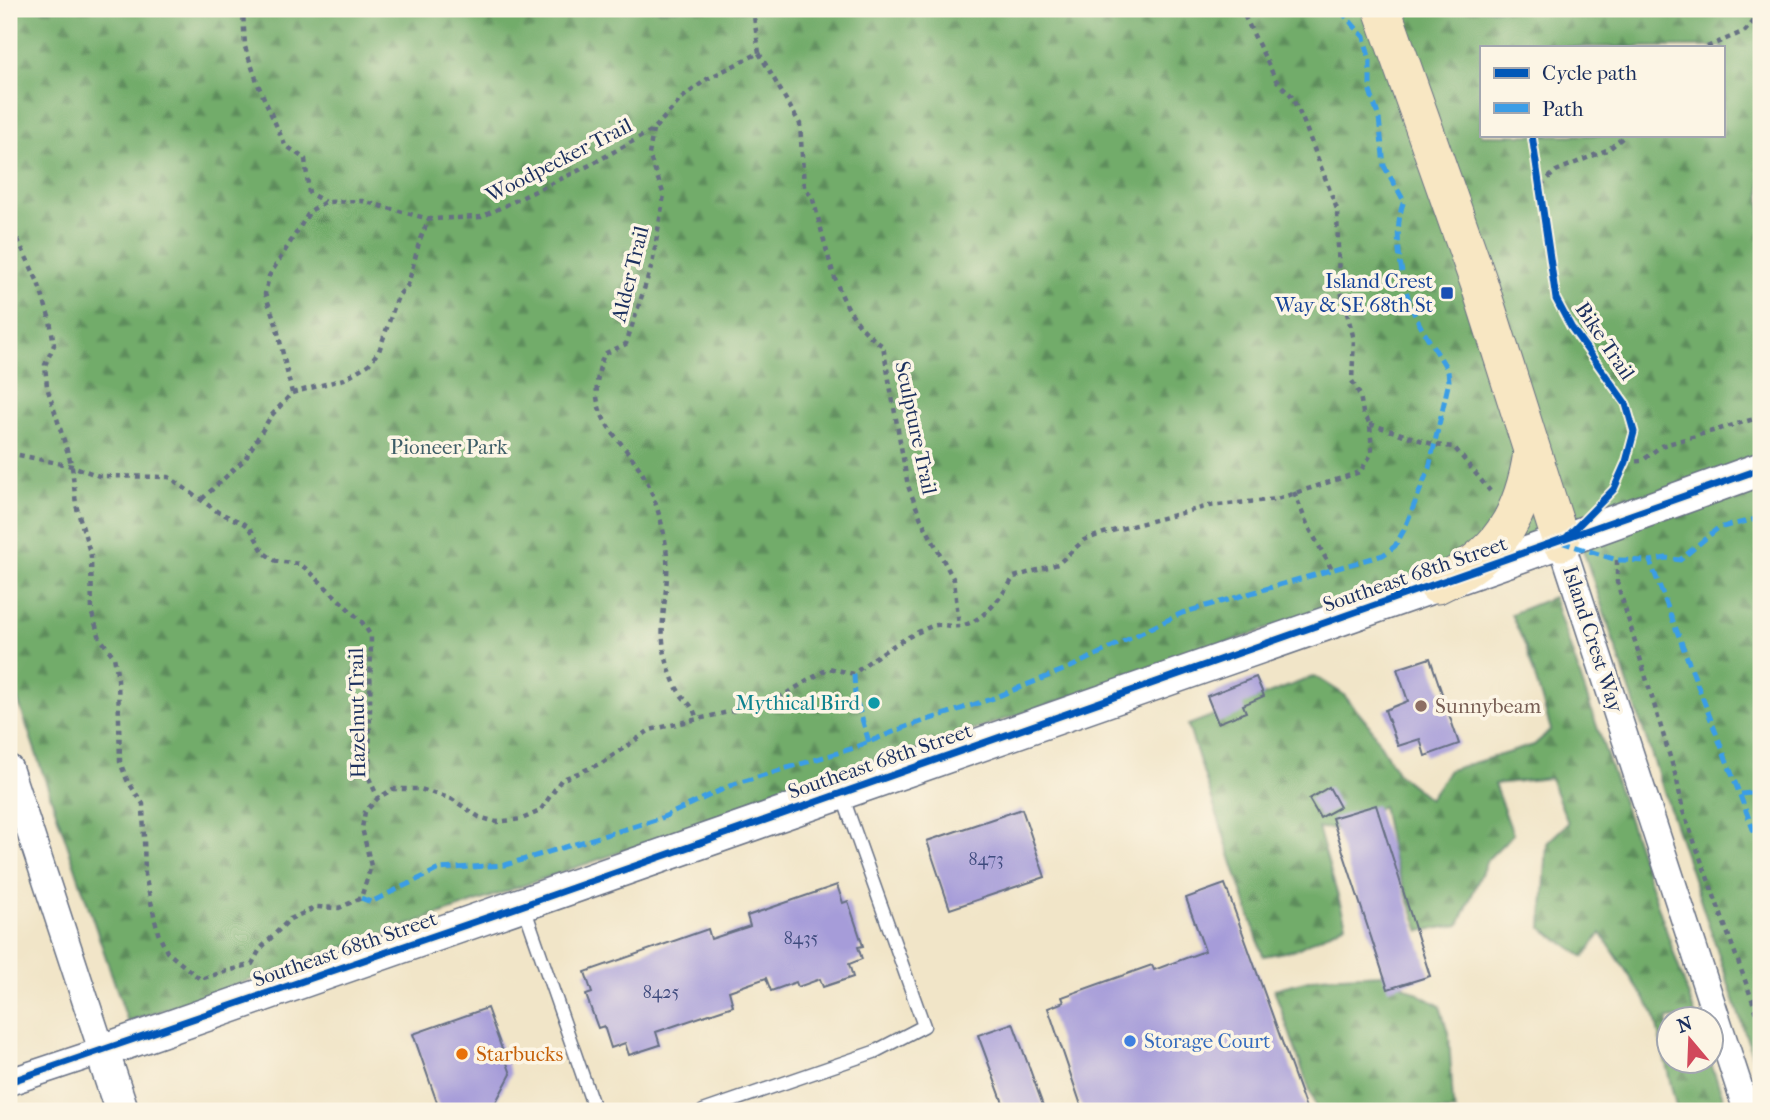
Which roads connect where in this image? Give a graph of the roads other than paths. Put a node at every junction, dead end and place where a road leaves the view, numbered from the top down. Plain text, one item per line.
1 (1382, 9) edge
2 (1532, 449) junction
3 (1761, 469) edge
4 (1561, 542) junction
5 (1437, 585) junction
6 (9, 768) edge
7 (842, 793) junction
8 (523, 905) junction
9 (102, 1051) junction
10 (9, 1082) edge
11 (122, 1111) edge
12 (595, 1111) edge
13 (703, 1111) edge
14 (1747, 1111) edge

1 - 2 main road, Island Crest Way
2 - 4 main road, Island Crest Way
2 - 5 main road
3 - 4 street, Southeast 68th Street
4 - 5 street, Southeast 68th Street
4 - 14 street, Island Crest Way
5 - 7 street, Southeast 68th Street
6 - 9 street
7 - 8 street, Southeast 68th Street
7 - 13 lane
8 - 9 street, Southeast 68th Street
8 - 12 lane
9 - 10 street, Southeast 68th Street
9 - 11 street

